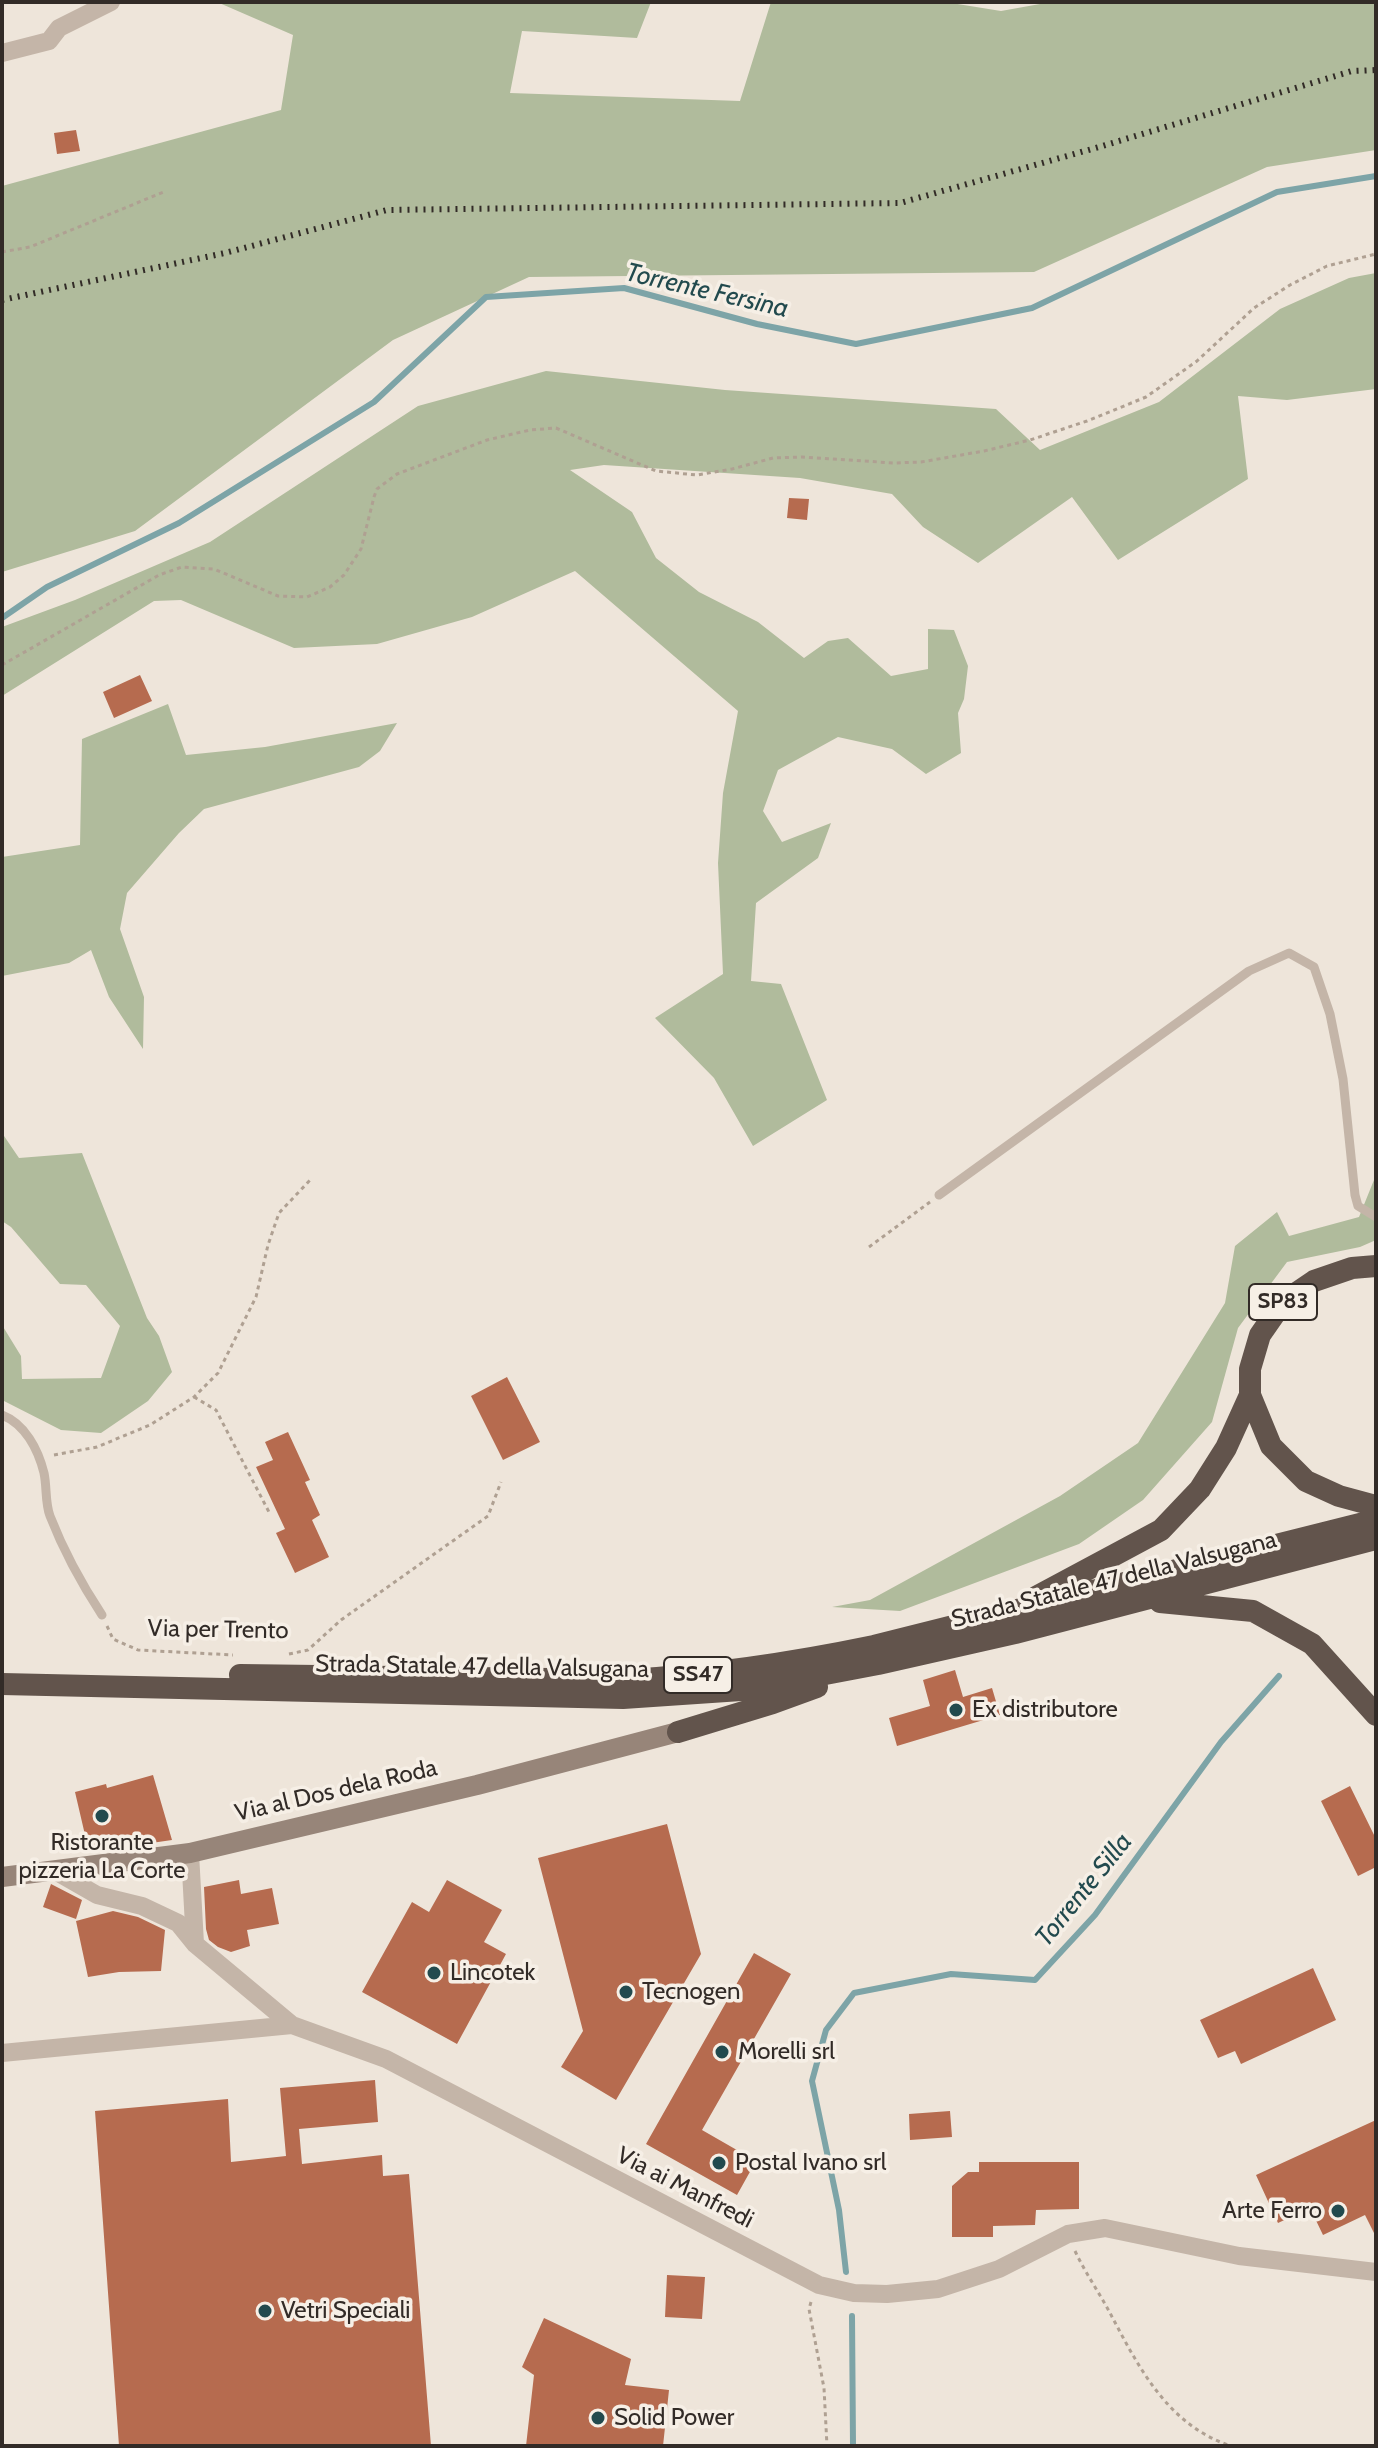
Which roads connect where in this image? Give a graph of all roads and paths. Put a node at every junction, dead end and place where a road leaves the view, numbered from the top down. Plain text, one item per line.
1 (111, 2) edge
2 (2, 53) edge
3 (166, 191) dead end
4 (2, 252) edge
5 (1376, 254) edge
6 (2, 665) edge
7 (312, 1178) dead end
8 (939, 1195) joint
9 (1376, 1217) edge
10 (869, 1247) dead end
11 (1376, 1266) edge
12 (1250, 1395) junction
13 (194, 1397) junction
14 (2, 1415) edge
15 (38, 1457) junction
16 (501, 1482) dead end
17 (1376, 1506) edge
18 (270, 1514) dead end
19 (1376, 1520) edge
20 (1376, 1539) edge
21 (1147, 1600) junction
22 (102, 1615) joint
23 (999, 1616) junction
24 (247, 1655) dead end
25 (278, 1656) dead end
26 (878, 1664) junction
27 (2, 1671) edge
28 (2, 1684) edge
29 (1376, 1715) edge
30 (678, 1732) joint
31 (190, 1853) junction
32 (55, 1871) junction
33 (2, 1877) edge
34 (195, 1944) junction
35 (292, 2025) junction
36 (2, 2053) edge
37 (1068, 2234) junction
38 (1376, 2272) edge
39 (823, 2286) junction
40 (827, 2446) edge
41 (1231, 2446) edge

1 - 2 street
3 - 4 path
5 - 6 path
7 - 13 path
8 - 9 lane
8 - 10 path
11 - 12 highway, SP83
12 - 17 highway, SP83
12 - 23 highway
13 - 15 path
13 - 18 path
14 - 15 lane
15 - 22 lane
16 - 25 path, Via per Trento
19 - 23 highway, Strada Statale 47 della Valsugana / SS47
20 - 21 highway, Strada Statale 47 della Valsugana / SS47
21 - 26 highway, Strada Statale 47 della Valsugana / SS47
21 - 29 highway
22 - 24 path, Via per Trento
23 - 27 highway, Strada Statale 47 della Valsugana / SS47
26 - 28 highway, Strada Statale 47 della Valsugana / SS47
26 - 30 highway
30 - 31 main road, Via al Dos dela Roda
31 - 32 main road, Via al Dos dela Roda
31 - 34 street
32 - 33 main road, Via al Dos dela Roda
32 - 34 street, Via ai Manfredi
34 - 35 street, Via ai Manfredi
35 - 36 street, Via ai Manfredi
35 - 39 street, Via ai Manfredi
37 - 38 street, Via ai Manfredi
37 - 39 street, Via ai Manfredi
37 - 41 path
39 - 40 path

